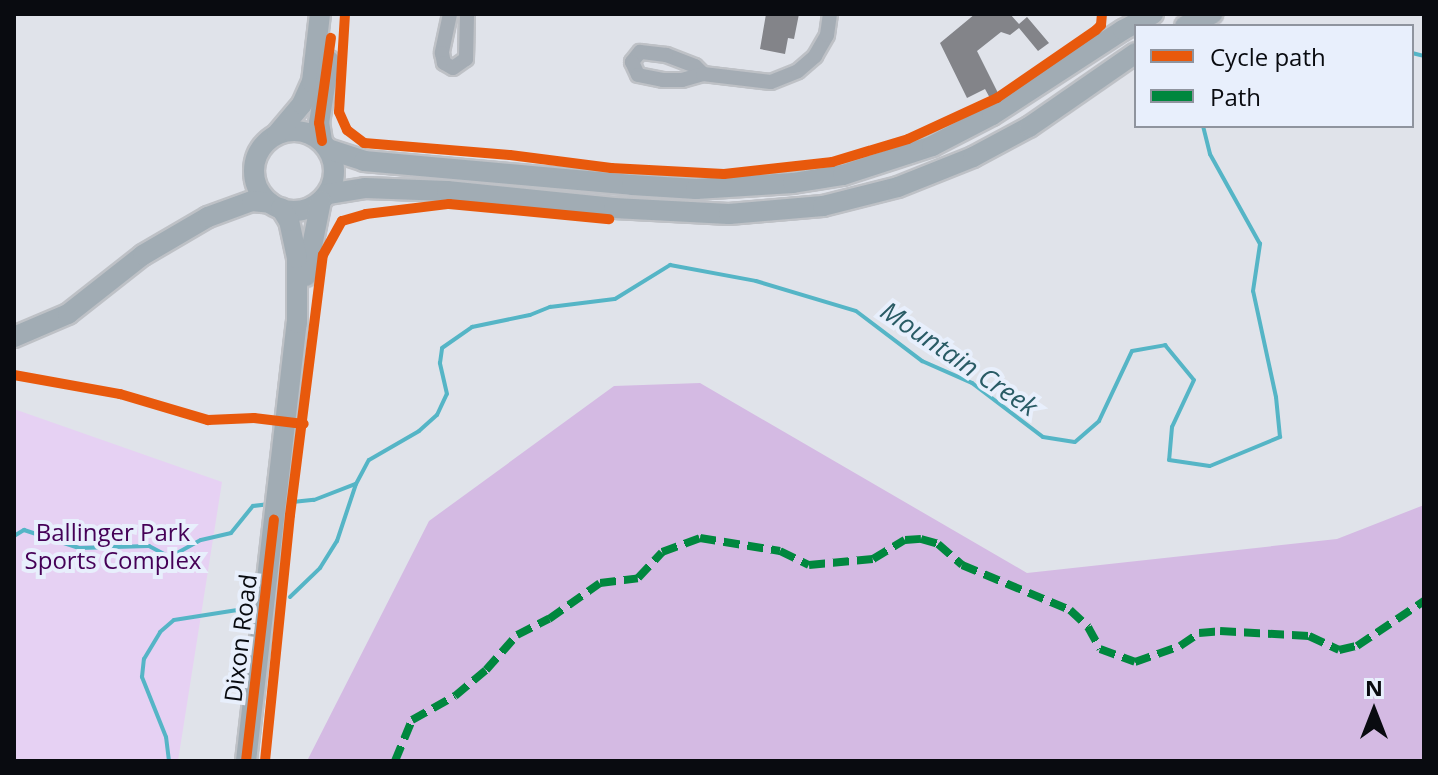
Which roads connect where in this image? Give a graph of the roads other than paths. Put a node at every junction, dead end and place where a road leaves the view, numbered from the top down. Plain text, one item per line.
1 (320, 14) edge
2 (332, 14) edge
3 (450, 14) edge
4 (467, 14) edge
5 (830, 14) edge
6 (1153, 14) edge
7 (1212, 14) edge
8 (1117, 22) edge
9 (1190, 24) edge
10 (1134, 49) edge
11 (1134, 53) edge
12 (703, 74) dead end
13 (277, 134) junction
14 (325, 145) junction
15 (254, 168) junction
16 (324, 198) junction
17 (275, 206) junction
18 (143, 255) junction
19 (297, 323) junction
20 (14, 337) edge
21 (246, 761) edge

1 - 13 main road
2 - 14 main road
3 - 4 street
5 - 12 street
6 - 8 main road
7 - 9 main road
8 - 10 main road
8 - 14 main road
11 - 16 main road
13 - 14 main road
13 - 15 main road
14 - 16 main road
15 - 17 main road
15 - 18 main road
16 - 17 main road
16 - 19 main road, Dixon Road
17 - 18 main road
17 - 19 main road, Dixon Road
18 - 20 main road
19 - 21 main road, Dixon Road

